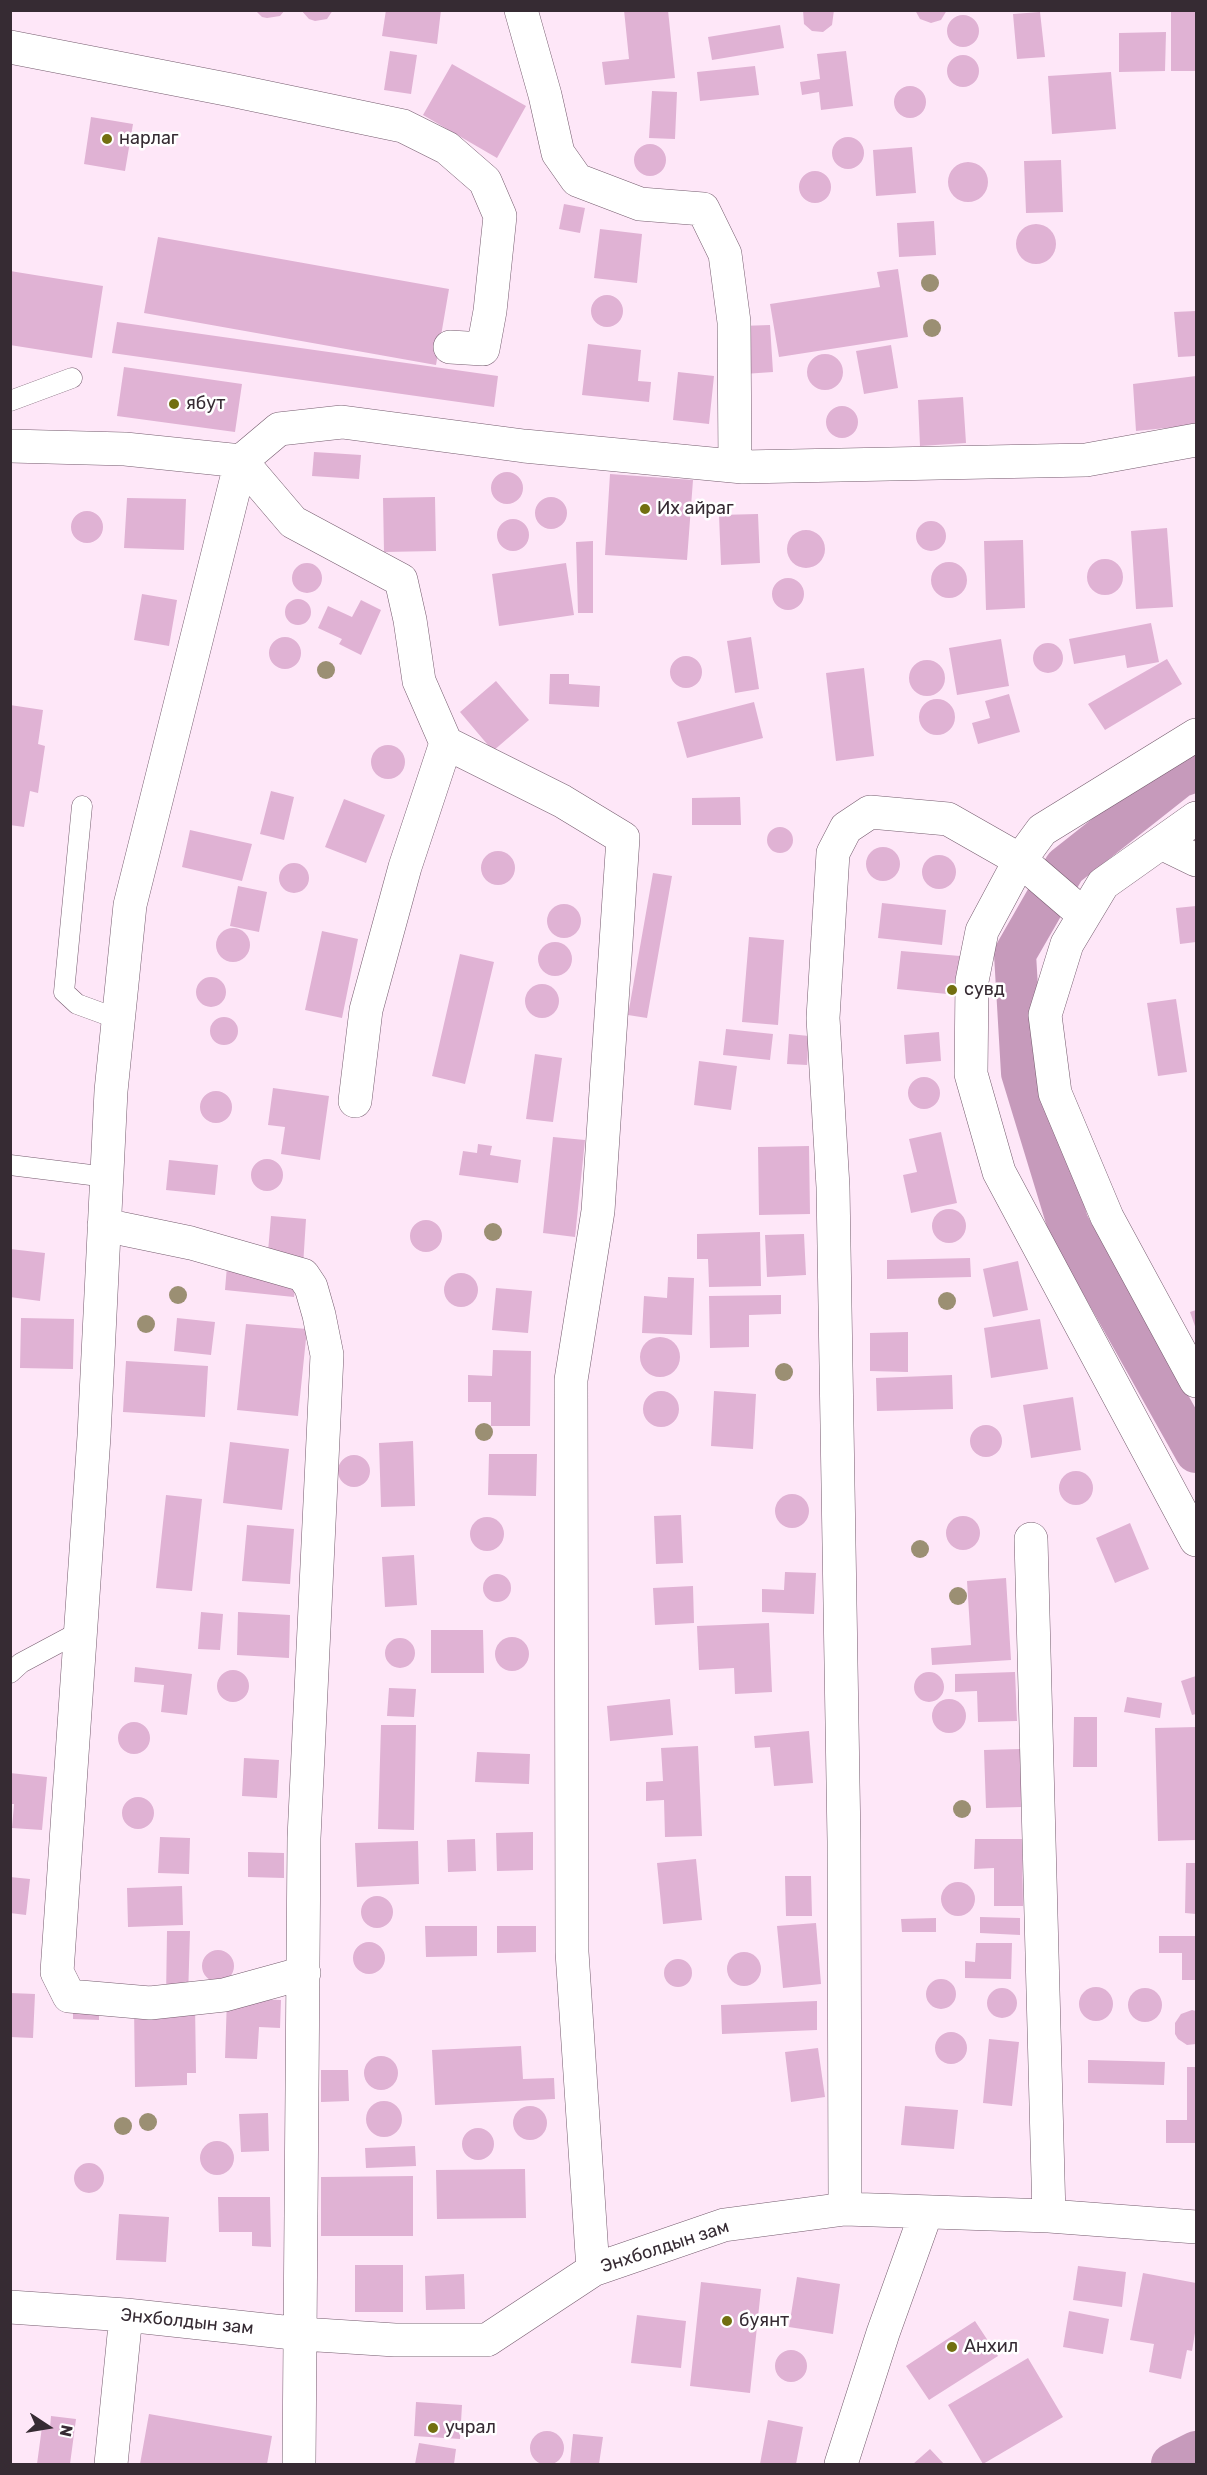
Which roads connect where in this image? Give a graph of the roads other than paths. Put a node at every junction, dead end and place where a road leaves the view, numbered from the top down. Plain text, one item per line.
1 (521, 10) edge
2 (10, 47) edge
3 (450, 347) dead end
4 (72, 378) dead end
5 (10, 401) edge
6 (1197, 440) edge
7 (10, 446) edge
8 (241, 461) junction
9 (735, 466) junction
10 (1197, 735) edge
11 (446, 743) junction
12 (82, 806) dead end
13 (1197, 818) edge
14 (1161, 843) junction
15 (1197, 860) edge
16 (1023, 863) junction
17 (1079, 910) junction
18 (118, 1019) junction
19 (355, 1101) dead end
20 (10, 1165) edge
21 (106, 1177) junction
22 (104, 1225) junction
23 (1197, 1381) edge
24 (1032, 1539) dead end
25 (1197, 1540) edge
26 (79, 1632) junction
27 (10, 1673) edge
28 (304, 1973) junction
29 (845, 2209) junction
30 (926, 2213) junction
31 (1048, 2216) junction
32 (1197, 2227) edge
33 (593, 2270) junction
34 (10, 2307) edge
35 (126, 2316) junction
36 (302, 2334) junction
37 (111, 2464) edge
38 (299, 2464) edge
39 (841, 2464) edge

1 - 9 street
2 - 3 street
4 - 5 lane
6 - 9 street
7 - 8 street
8 - 9 street
8 - 11 street
8 - 18 street
10 - 16 street
11 - 19 street
11 - 33 street
12 - 18 lane
13 - 14 street
14 - 15 street
14 - 17 street
16 - 17 street
16 - 25 street
16 - 29 street
17 - 23 street
18 - 21 street
20 - 21 lane
21 - 22 street
22 - 26 street
22 - 28 street
24 - 31 street
26 - 27 lane
26 - 28 street
28 - 36 street
29 - 30 street, Энхболдын зам
29 - 33 street, Энхболдын зам
30 - 31 street, Энхболдын зам
30 - 39 street
31 - 32 street, Энхболдын зам
33 - 36 street, Энхболдын зам
34 - 35 street, Энхболдын зам
35 - 36 street, Энхболдын зам
35 - 37 street
36 - 38 street

